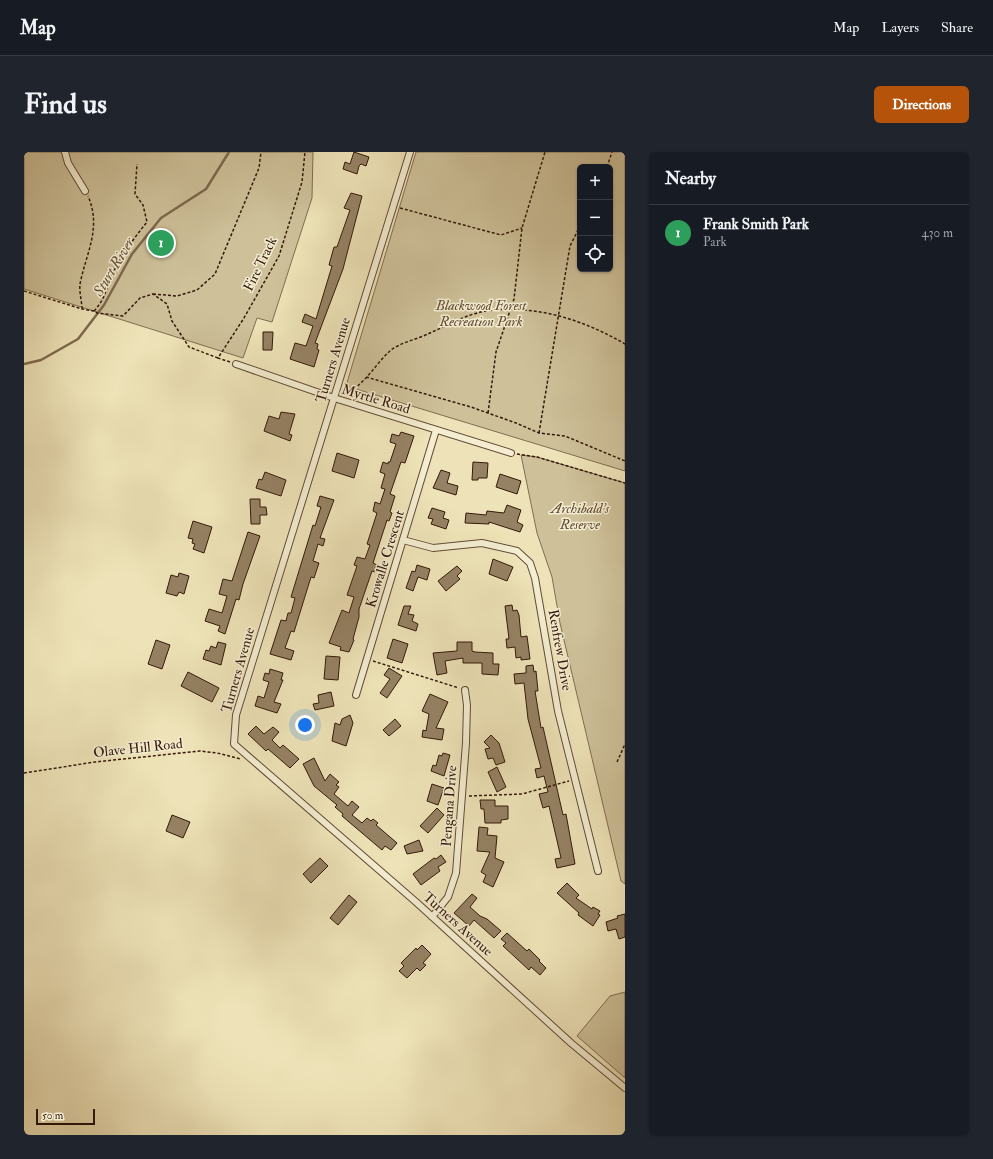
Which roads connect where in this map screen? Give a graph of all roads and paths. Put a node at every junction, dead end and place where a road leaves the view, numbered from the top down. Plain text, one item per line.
1 (65, 152) edge
2 (261, 152) edge
3 (305, 152) edge
4 (410, 152) edge
5 (545, 152) edge
6 (612, 152) edge
7 (137, 164) dead end
8 (608, 164) edge
9 (85, 191) joint
10 (393, 206) junction
11 (522, 228) junction
12 (577, 232) edge
13 (24, 291) edge
14 (153, 294) junction
15 (82, 309) junction
16 (510, 310) junction
17 (94, 311) junction
18 (557, 316) junction
19 (625, 344) edge
20 (218, 358) junction
21 (236, 364) joint
22 (366, 377) junction
23 (334, 398) junction
24 (488, 413) junction
25 (436, 430) junction
26 (539, 433) junction
27 (510, 453) joint
28 (625, 461) edge
29 (625, 483) edge
30 (403, 540) junction
31 (367, 659) junction
32 (465, 690) joint
33 (356, 695) dead end
34 (625, 744) edge
35 (617, 762) dead end
36 (254, 763) junction
37 (24, 773) edge
38 (575, 779) junction
39 (462, 797) junction
40 (598, 871) dead end
41 (432, 917) junction
42 (625, 1088) edge

1 - 9 street
2 - 14 path
3 - 20 path, Fire Track
4 - 10 street, Turners Avenue
5 - 11 path
6 - 8 path
7 - 17 path
9 - 15 path
10 - 11 path
10 - 23 street, Turners Avenue
11 - 16 path
12 - 18 path
13 - 15 path
14 - 17 path
14 - 20 path
15 - 17 path
16 - 18 path
16 - 22 path
16 - 24 path
18 - 19 path
18 - 26 path
20 - 21 path
21 - 23 street, Myrtle Road
22 - 23 path
22 - 24 path
23 - 25 street, Myrtle Road
23 - 36 street, Turners Avenue
24 - 26 path
25 - 27 street, Myrtle Road
25 - 30 street, Krowalle Crescent
26 - 28 path
27 - 29 path
30 - 31 street, Krowalle Crescent
30 - 38 street, Renfrew Drive
31 - 32 path
31 - 33 street, Krowalle Crescent
32 - 39 street, Pengana Drive
34 - 35 path
36 - 37 path, Olave Hill Road
36 - 41 street, Turners Avenue
38 - 39 path
38 - 40 street, Renfrew Drive
39 - 41 street, Pengana Drive
41 - 42 street, Turners Avenue

